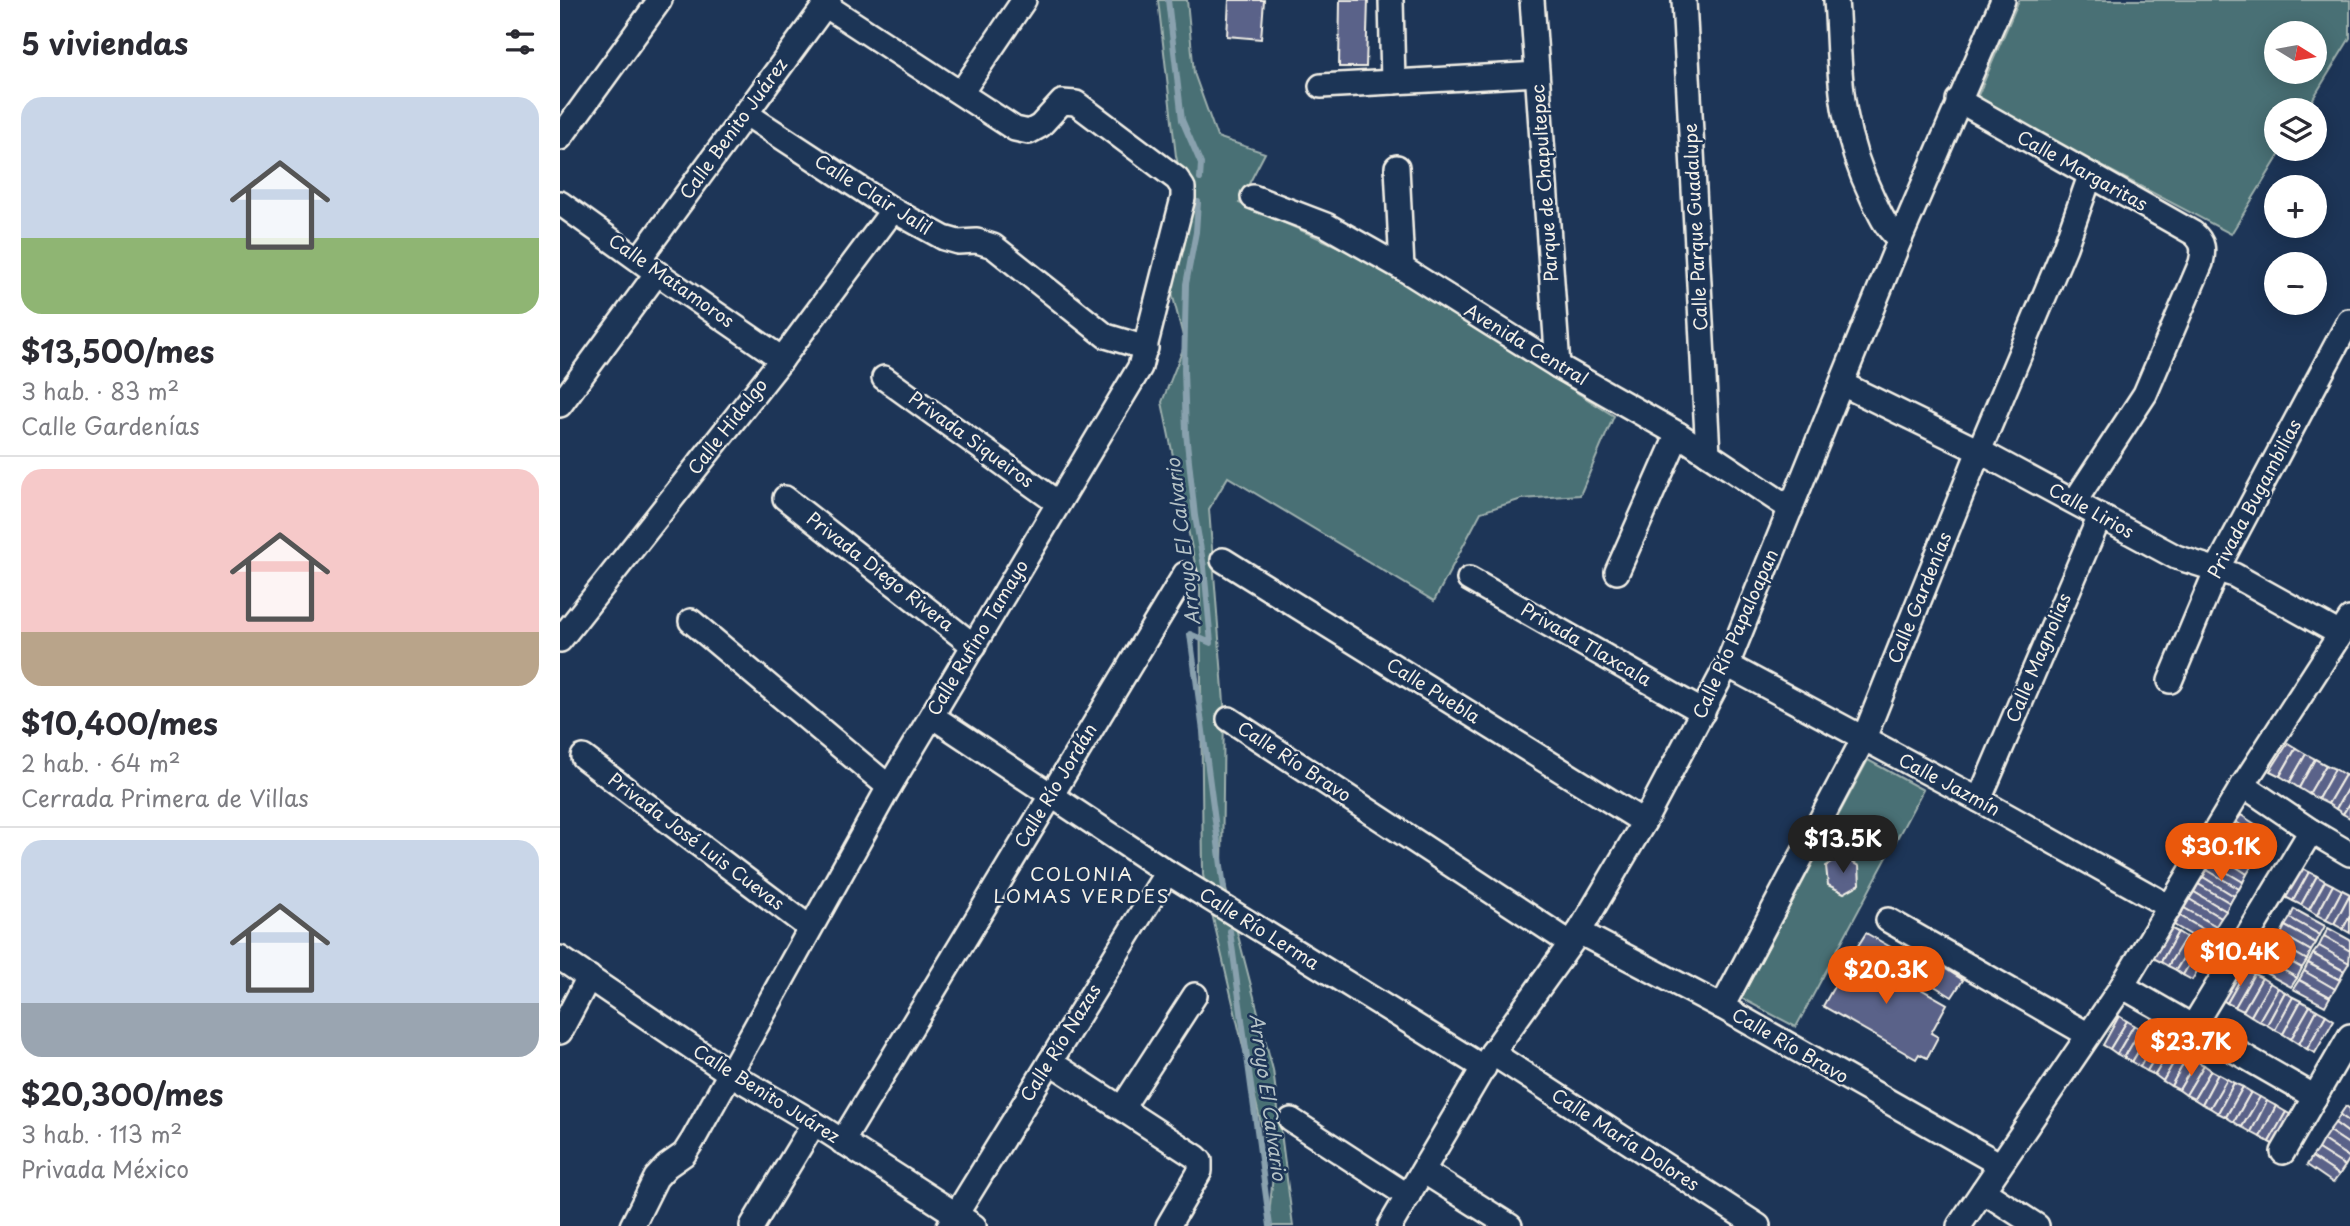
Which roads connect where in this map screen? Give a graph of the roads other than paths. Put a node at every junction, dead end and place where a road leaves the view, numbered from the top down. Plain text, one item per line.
1 (660, 0) edge
2 (1024, 0) edge
3 (1391, 0) edge
4 (1532, 0) edge
5 (1684, 0) edge
6 (1836, 0) edge
7 (2003, 0) edge
8 (827, 3) edge
9 (1537, 74) junction
10 (1393, 82) junction
11 (1321, 86) dead end
12 (961, 93) junction
13 (1958, 100) junction
14 (745, 113) junction
15 (560, 138) edge
16 (1397, 167) dead end
17 (2090, 176) junction
18 (1253, 197) dead end
19 (560, 202) edge
20 (893, 210) junction
21 (1900, 239) junction
22 (648, 266) junction
23 (1402, 268) junction
24 (2349, 321) edge
25 (1146, 348) junction
26 (782, 359) junction
27 (1558, 366) junction
28 (884, 377) dead end
29 (1842, 384) junction
30 (560, 405) edge
31 (1678, 434) junction
32 (1979, 451) junction
33 (1708, 454) junction
34 (785, 498) dead end
35 (2075, 501) junction
36 (1058, 503) junction
37 (1791, 509) junction
38 (2100, 516) junction
39 (1223, 559) dead end
40 (2217, 569) junction
41 (1617, 572) dead end
42 (1185, 574) dead end
43 (1469, 579) dead end
44 (691, 621) dead end
45 (2345, 627) edge
46 (560, 640) edge
47 (975, 646) junction
48 (1727, 665) junction
49 (2170, 681) dead end
50 (1703, 712) junction
51 (932, 716) junction
52 (1228, 719) dead end
53 (1864, 738) junction
54 (583, 757) dead end
55 (2243, 785) junction
56 (889, 787) junction
57 (1051, 795) junction
58 (1979, 800) junction
59 (1644, 822) junction
60 (2311, 831) junction
61 (2350, 854) edge
62 (1167, 872) junction
63 (2170, 907) junction
64 (1888, 920) dead end
65 (810, 928) junction
66 (1575, 938) junction
67 (560, 958) edge
68 (589, 977) junction
69 (2129, 990) junction
70 (1195, 995) dead end
71 (1722, 1007) junction
72 (2192, 1028) junction
73 (560, 1032) edge
74 (2087, 1034) junction
75 (2350, 1037) edge
76 (1488, 1061) junction
77 (1050, 1062) junction
78 (731, 1074) junction
79 (2315, 1097) junction
80 (1122, 1108) junction
81 (1290, 1121) dead end
82 (814, 1123) junction
83 (842, 1142) junction
84 (2283, 1152) dead end
85 (1999, 1164) junction
86 (1423, 1171) junction
87 (1983, 1191) junction
88 (1408, 1196) junction
89 (960, 1222) edge
90 (632, 1226) edge
91 (752, 1226) edge
92 (1168, 1226) edge
93 (1390, 1226) edge
94 (1510, 1226) edge
95 (1758, 1226) edge
96 (1959, 1226) edge
97 (2037, 1226) edge

1 - 15 street
2 - 12 street
3 - 10 street
4 - 9 street, Parque de Chapultepec
5 - 33 street, Calle Parque Guadalupe
6 - 21 street
7 - 13 street, Calle Río Papaloapan
8 - 12 street
8 - 14 street, Calle Benito Juárez
9 - 10 street
9 - 27 street, Parque de Chapultepec
10 - 11 street
12 - 25 street, Calle Rufino Tamayo
13 - 17 street, Calle Margaritas
13 - 21 street, Calle Río Papaloapan
14 - 20 street, Calle Clair Jalil
14 - 22 street, Calle Benito Juárez
16 - 23 street
17 - 32 street, Calle Gardenías
17 - 35 street, Calle Margaritas
18 - 23 street, Avenida Central
19 - 22 street, Calle Matamoros
20 - 25 street, Calle Clair Jalil
20 - 26 street, Calle Hidalgo
21 - 29 street, Calle Río Papaloapan
22 - 26 street, Calle Matamoros
22 - 30 street, Calle Benito Juárez
23 - 27 street, Avenida Central
24 - 40 street, Privada Bugambilias
25 - 36 street, Calle Rufino Tamayo
26 - 46 street, Calle Hidalgo
27 - 31 street, Avenida Central
28 - 36 street, Privada Siqueiros
29 - 32 street, Calle Lirios
29 - 37 street, Calle Río Papaloapan
31 - 33 street, Avenida Central
31 - 41 street
32 - 35 street, Calle Lirios
32 - 53 street, Calle Gardenías
33 - 37 street, Avenida Central
34 - 47 street, Privada Diego Rivera
35 - 38 street, Calle Lirios
36 - 47 street, Calle Rufino Tamayo
37 - 48 street, Calle Río Papaloapan
38 - 40 street, Calle Lirios
38 - 58 street, Calle Magnolias
39 - 59 street, Calle Puebla
40 - 45 street, Calle Lirios
40 - 49 street, Privada Bugambilias
42 - 57 street, Calle Río Jordán
43 - 50 street, Privada Tlaxcala
44 - 56 street
45 - 55 street
47 - 51 street, Calle Rufino Tamayo
48 - 50 street, Calle Río Papaloapan
48 - 53 street, Calle Jazmín
50 - 59 street, Calle Río Papaloapan
51 - 56 street, Calle Rufino Tamayo
51 - 57 street, Calle Río Lerma
52 - 66 street, Calle Río Bravo
53 - 58 street, Calle Jazmín
53 - 71 street, Calle Gardenías
54 - 65 street, Privada José Luis Cuevas
55 - 60 street
55 - 63 street
56 - 65 street, Calle Rufino Tamayo
57 - 62 street, Calle Río Lerma
57 - 83 street, Calle Río Jordán
58 - 63 street, Calle Jazmín
59 - 66 street, Calle Río Papaloapan
60 - 61 street
60 - 72 street
62 - 76 street, Calle Río Lerma
62 - 77 street, Calle Río Nazas
63 - 69 street
64 - 74 street
65 - 78 street, Calle Rufino Tamayo
66 - 71 street, Calle Río Bravo
66 - 76 street, Calle Río Papaloapan
67 - 68 street, Calle Benito Juárez
68 - 73 street
68 - 78 street, Calle Benito Juárez
69 - 72 street
69 - 74 street
70 - 80 street
71 - 85 street, Calle Río Bravo
72 - 79 street
74 - 85 street
75 - 79 street
76 - 86 street, Calle Río Papaloapan
76 - 95 street, Calle María Dolores
77 - 80 street
77 - 89 street, Calle Río Nazas
78 - 82 street, Calle Benito Juárez
78 - 90 street, Calle Rufino Tamayo
79 - 84 street
80 - 92 street
81 - 88 street
82 - 83 street, Calle Benito Juárez
82 - 91 street
83 - 89 street, Calle Benito Juárez
85 - 87 street
86 - 88 street, Calle Río Papaloapan
86 - 94 street
87 - 96 street
87 - 97 street
88 - 93 street, Calle Río Papaloapan

